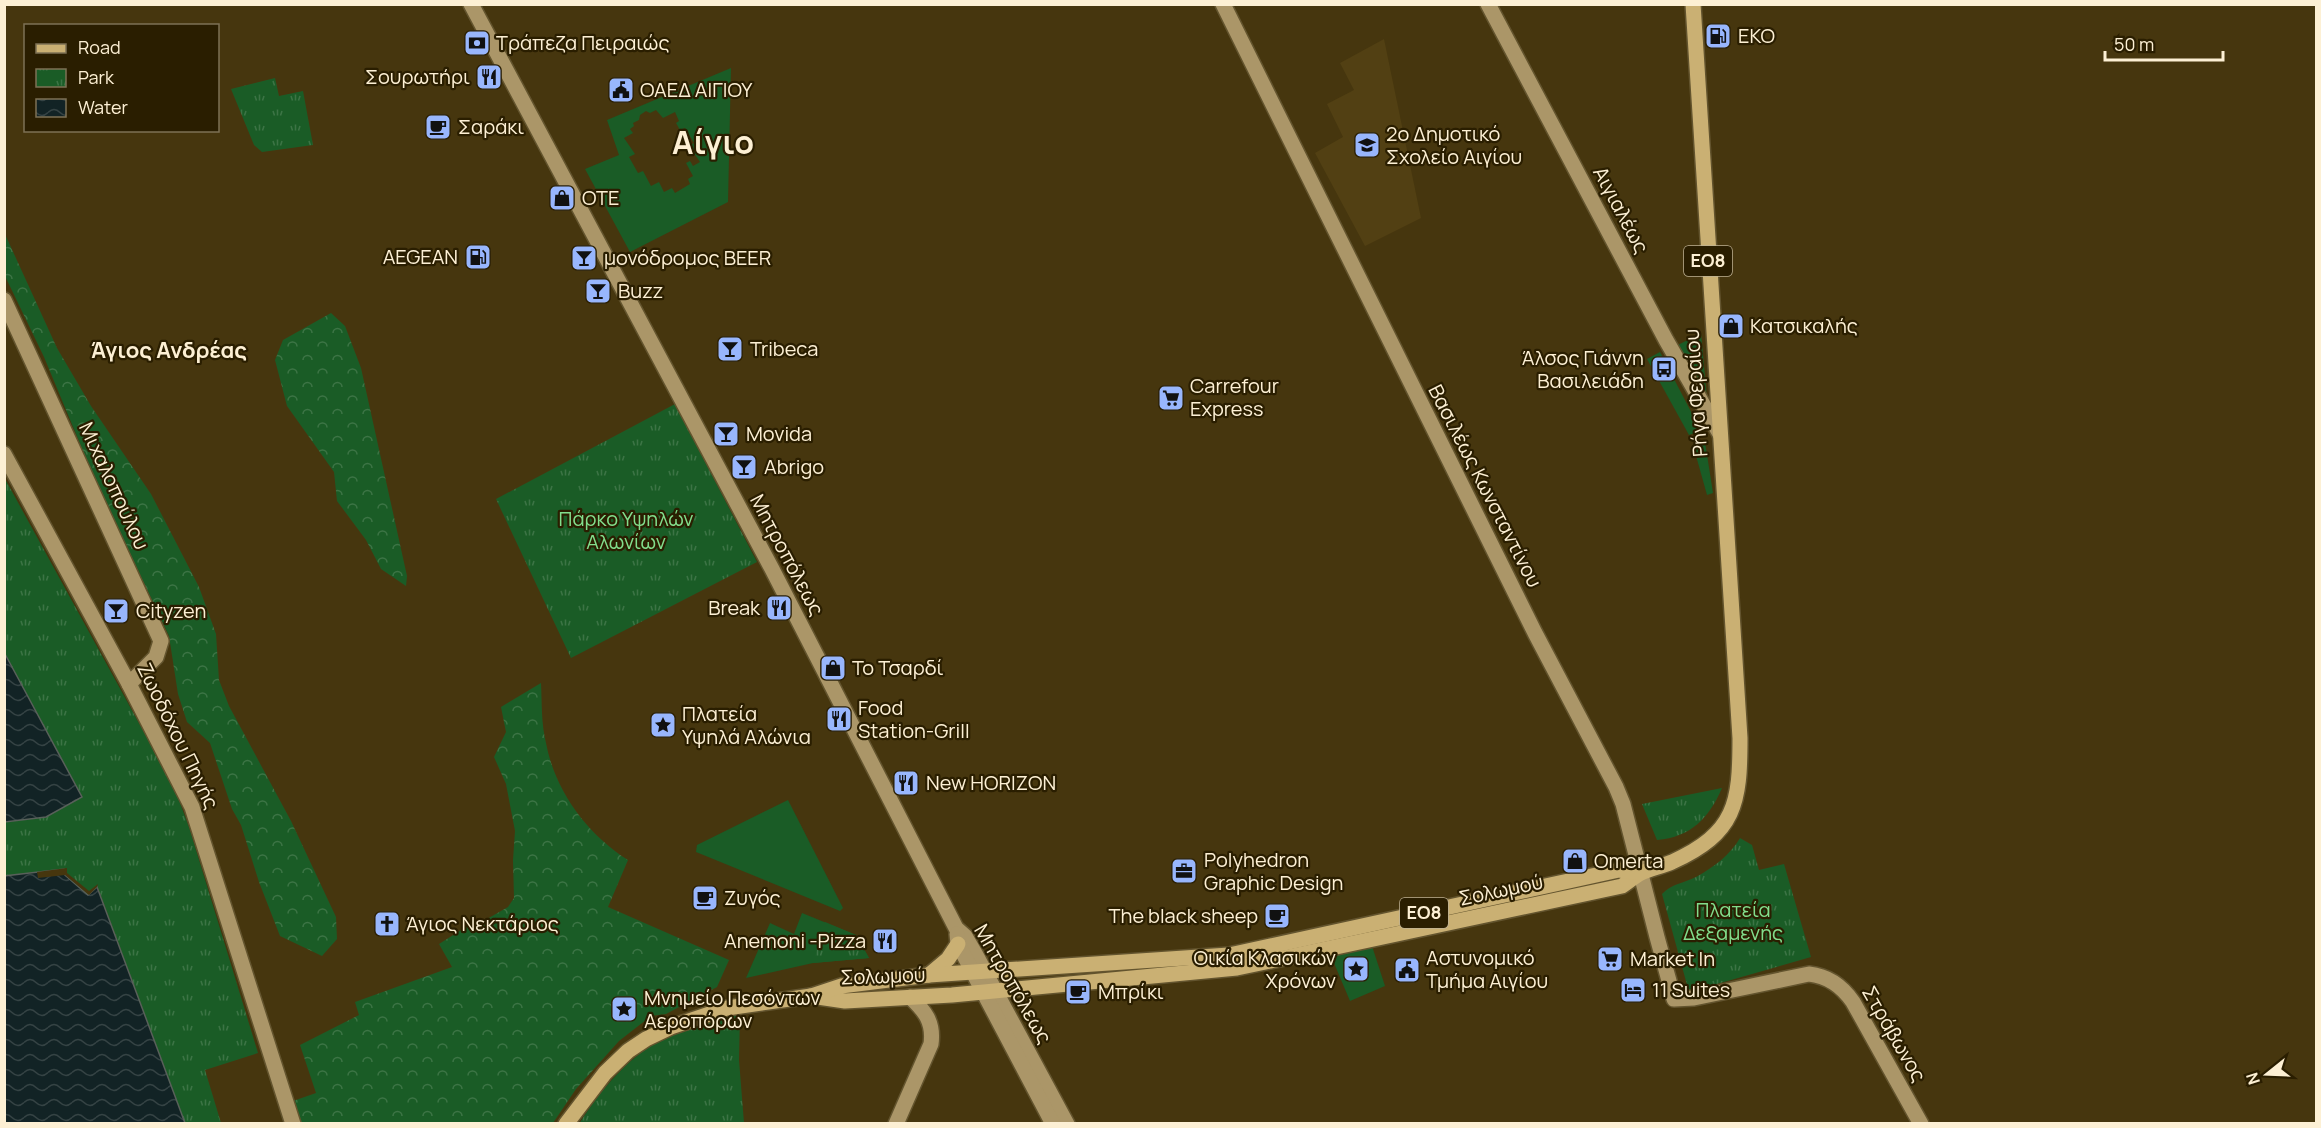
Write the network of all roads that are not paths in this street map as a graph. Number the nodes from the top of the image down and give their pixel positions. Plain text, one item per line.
1 (471, 4) edge
2 (1223, 4) edge
3 (1488, 4) edge
4 (1693, 4) edge
5 (4, 300) edge
6 (1720, 434) junction
7 (4, 454) edge
8 (129, 684) junction
9 (1740, 778) joint
10 (1640, 873) junction
11 (956, 928) junction
12 (958, 944) junction
13 (978, 971) junction
14 (929, 975) junction
15 (989, 991) junction
16 (811, 996) junction
17 (910, 997) junction
18 (1674, 999) joint
19 (293, 1124) edge
20 (566, 1124) edge
21 (896, 1124) edge
22 (1053, 1124) edge
23 (1066, 1124) edge
24 (1921, 1124) edge

1 - 11 street, Μητροπόλεως
2 - 10 street, Βασιλέως Κωνσταντίνου
3 - 6 street, Αιγιαλέως
4 - 6 main road, Ρήγα Φεραίου / ΕΟ8
5 - 8 street, Μιχαλοπούλου
6 - 9 main road, Ρήγα Φεραίου / ΕΟ8
7 - 8 street, Ζωοδόχου Πηγής
8 - 19 street, Ζωοδόχου Πηγής
9 - 10 main road, Σολωμού / ΕΟ8
10 - 13 main road, Σολωμού / ΕΟ8
10 - 15 main road, Σολωμού / ΕΟ8
10 - 18 street, Βασιλέως Κωνσταντίνου
11 - 12 street
11 - 13 street, Μητροπόλεως
12 - 13 street, Μητροπόλεως
12 - 14 main road
13 - 14 main road, Σολωμού / ΕΟ8
13 - 15 street, Μητροπόλεως
14 - 16 main road, Σολωμού / ΕΟ8
15 - 17 main road, Σολωμού / ΕΟ8
15 - 22 street, Μητροπόλεως
15 - 23 street, Μητροπόλεως
16 - 17 main road, Σολωμού / ΕΟ8
16 - 20 main road, ΕΟ8
17 - 21 street
18 - 24 street, Στράβωνος

